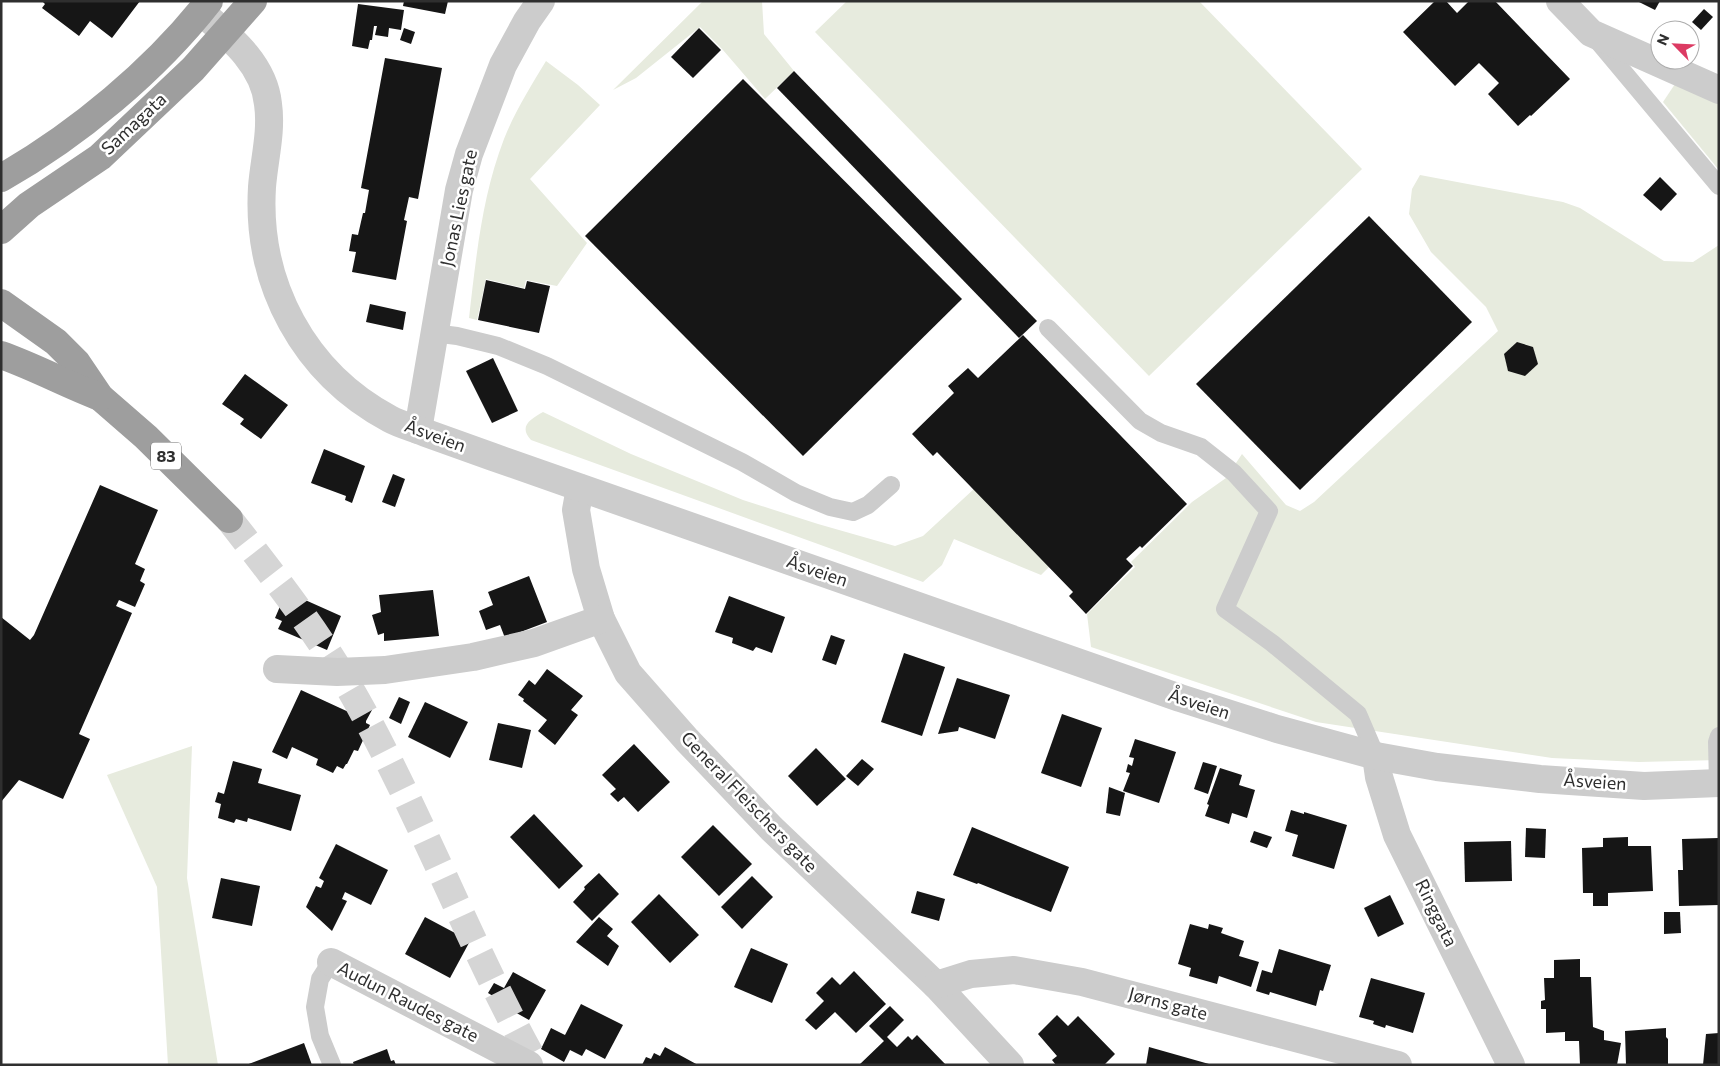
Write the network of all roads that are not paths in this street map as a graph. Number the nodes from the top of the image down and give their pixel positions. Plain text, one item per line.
1 (253, 1) edge
2 (541, 1) edge
3 (1560, 1) edge
4 (205, 6) edge
5 (226, 33) junction
6 (1591, 33) junction
7 (1719, 90) edge
8 (1, 178) edge
9 (1719, 186) edge
10 (1, 230) edge
11 (1, 302) edge
12 (1048, 328) dead end
13 (434, 333) junction
14 (1, 355) edge
15 (100, 397) junction
16 (418, 430) junction
17 (891, 485) dead end
18 (580, 488) junction
19 (229, 519) tunnel mouth
20 (601, 619) junction
21 (277, 669) dead end
22 (1719, 736) edge
23 (1376, 756) junction
24 (1718, 783) edge
25 (331, 962) joint
26 (936, 985) junction
27 (332, 1065) edge
28 (529, 1065) edge
29 (1010, 1065) edge
30 (1398, 1065) edge
31 (1511, 1065) edge

1 - 5 highway, Samagata
2 - 13 street, Jonas Lies gate
3 - 6 street
4 - 5 street, Åsveien
4 - 8 highway, Samagata
5 - 10 highway, Samagata
5 - 16 street, Åsveien
6 - 7 street
6 - 9 lane
11 - 15 highway, 83
12 - 23 lane
13 - 16 street, Jonas Lies gate
13 - 17 lane
14 - 15 highway, 83
15 - 19 highway, 83
16 - 18 street, Åsveien
18 - 20 street, General Fleischers gate
18 - 23 street, Åsveien
20 - 21 street
20 - 26 street, General Fleischers gate
22 - 24 lane
23 - 24 street, Åsveien
23 - 31 street, Ringgata
25 - 27 lane, Audun Raudes gate
25 - 28 street, Audun Raudes gate
26 - 29 street, General Fleischers gate
26 - 30 street, Jørns gate

